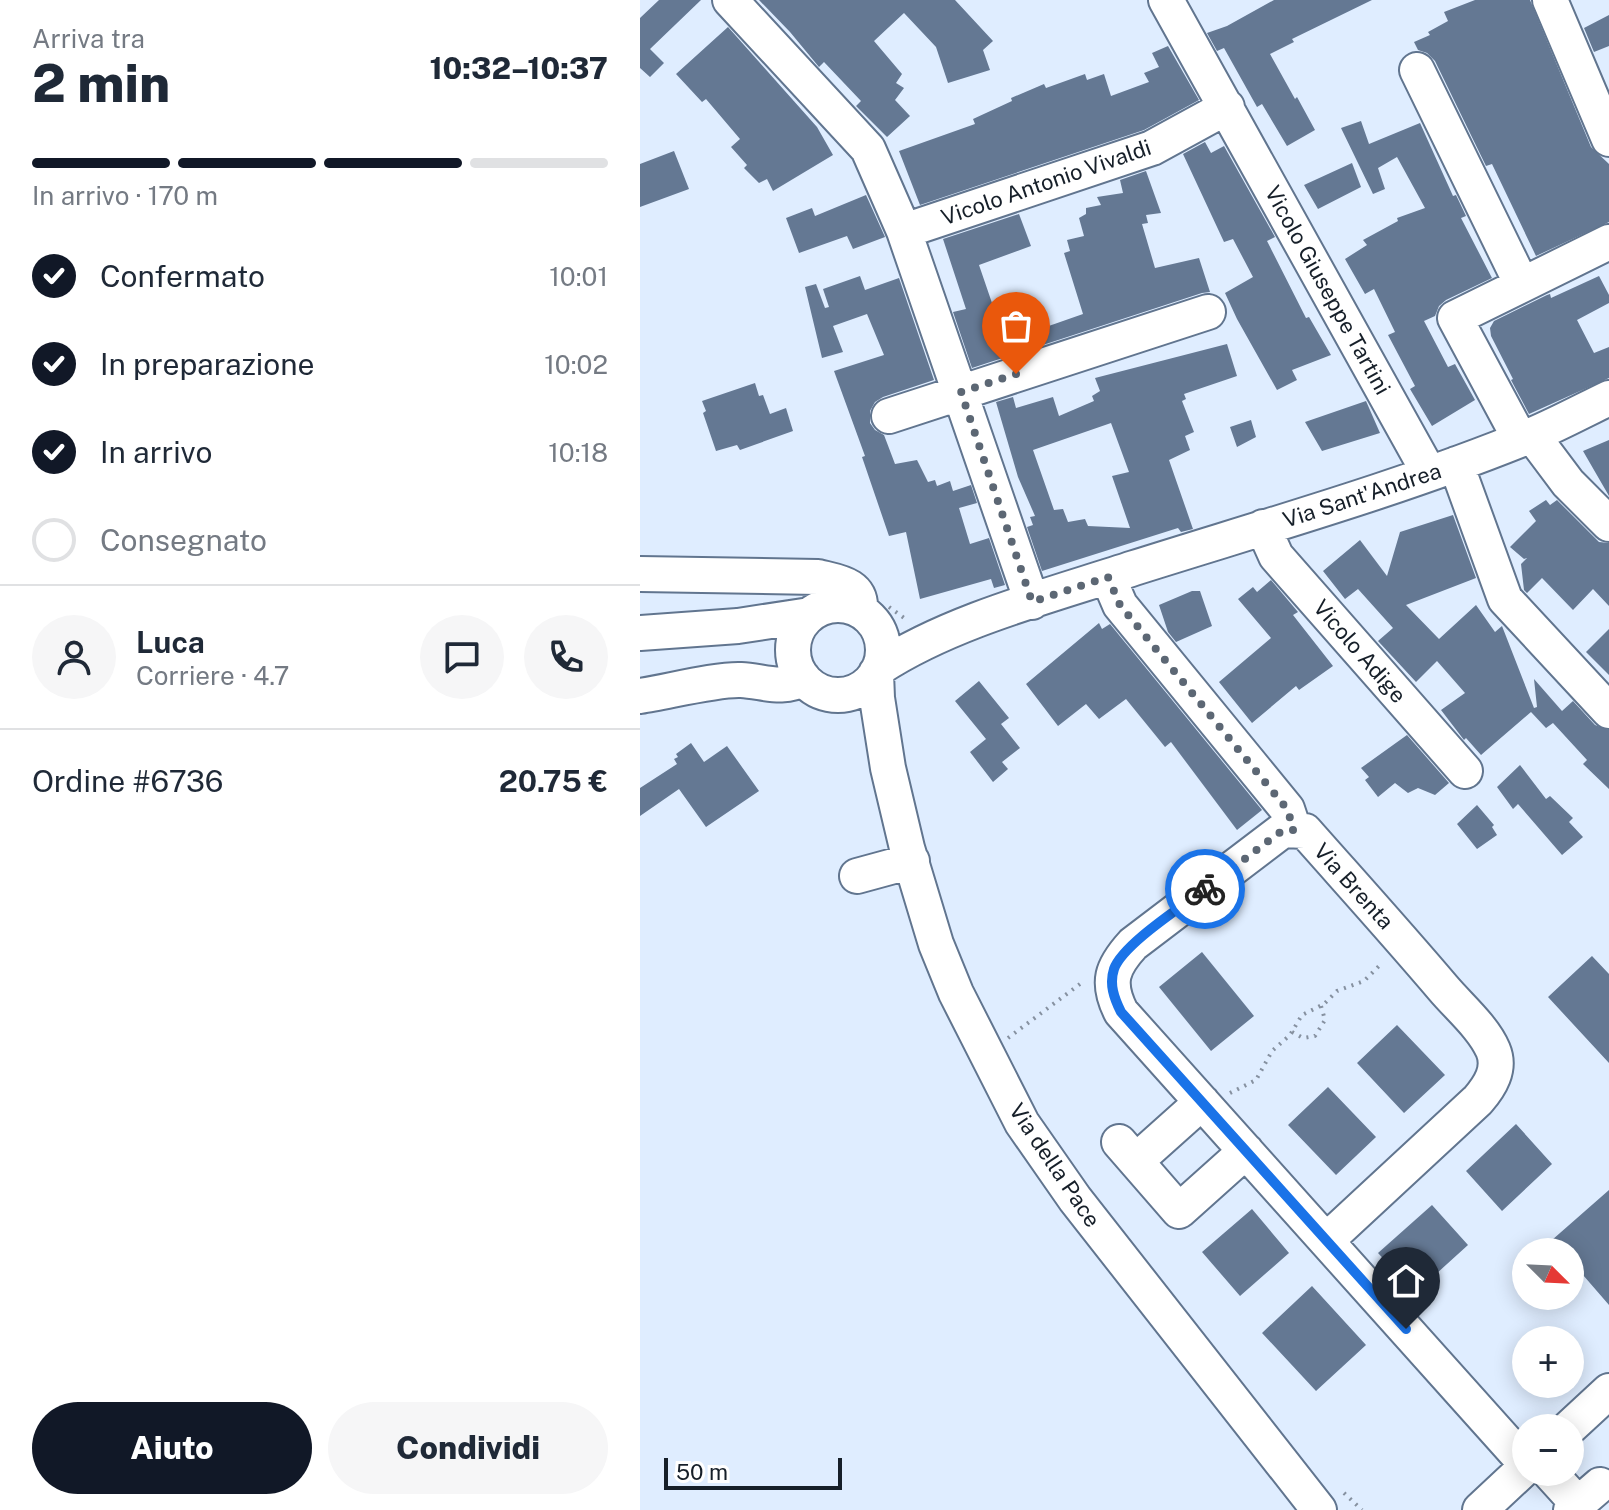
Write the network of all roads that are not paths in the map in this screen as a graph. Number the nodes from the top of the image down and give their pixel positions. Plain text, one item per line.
1 (730, 0) edge
2 (1166, 0) edge
3 (1550, 0) edge
4 (1417, 70) dead end
5 (1227, 107) junction
6 (1609, 139) edge
7 (904, 231) junction
8 (1609, 242) edge
9 (1522, 285) junction
10 (1208, 312) dead end
11 (961, 392) junction
12 (1609, 398) edge
13 (889, 416) dead end
14 (1526, 437) junction
15 (1442, 468) junction
16 (1609, 524) edge
17 (1263, 527) junction
18 (640, 574) edge
19 (1108, 577) junction
20 (1032, 602) junction
21 (810, 615) junction
22 (868, 618) junction
23 (738, 626) junction
24 (640, 633) edge
25 (926, 640) junction
26 (878, 670) junction
27 (809, 676) junction
28 (640, 696) edge
29 (1609, 711) edge
30 (888, 768) junction
31 (1465, 771) dead end
32 (1294, 830) junction
33 (912, 861) junction
34 (857, 876) dead end
35 (1206, 1105) junction
36 (1246, 1151) junction
37 (1327, 1240) junction
38 (1609, 1391) edge
39 (1584, 1414) edge
40 (1512, 1449) edge
41 (1512, 1479) edge
42 (1566, 1486) edge
43 (1327, 1496) edge
44 (1583, 1500) edge
45 (1482, 1509) edge

1 - 7 street
2 - 5 street, Vicolo Giuseppe Tartini
3 - 6 street
4 - 9 street
5 - 7 street, Vicolo Antonio Vivaldi
5 - 15 street, Vicolo Giuseppe Tartini
7 - 11 street
8 - 9 street
9 - 14 street
10 - 11 street
11 - 13 street
11 - 20 street
12 - 14 street, Via Sant'Andrea
14 - 15 street, Via Sant'Andrea
14 - 16 street
15 - 17 street, Via Sant'Andrea
15 - 29 street, Vicolo Giuseppe Tartini
17 - 19 street, Via Sant'Andrea
17 - 31 street, Vicolo Adige
18 - 22 street
19 - 20 street, Via Sant'Andrea
19 - 32 street
20 - 25 street, Via Sant'Andrea
21 - 22 street
21 - 23 street
21 - 27 street
22 - 25 street
22 - 26 street
23 - 24 street
23 - 27 street
25 - 26 street, Via Sant'Andrea
26 - 27 street
26 - 30 street, Via della Pace
27 - 28 street
27 - 30 street, Via della Pace
30 - 33 street, Via della Pace
32 - 35 street, Via Brenta
32 - 37 street, Via Brenta
33 - 34 street
33 - 43 street, Via della Pace
35 - 36 street
35 - 36 street
36 - 37 street
37 - 40 street
38 - 39 street
41 - 45 street
42 - 44 street

